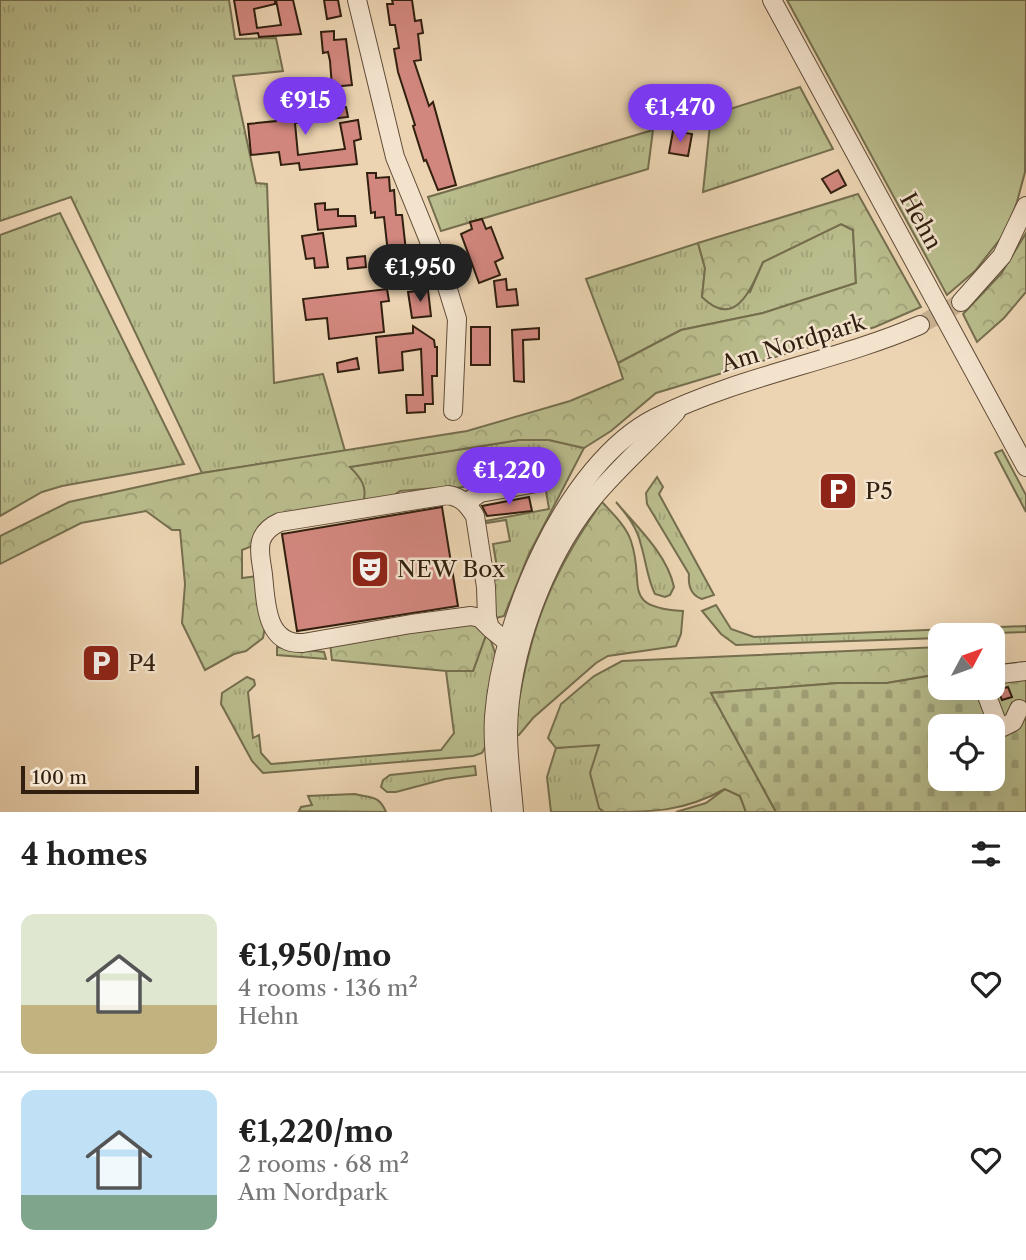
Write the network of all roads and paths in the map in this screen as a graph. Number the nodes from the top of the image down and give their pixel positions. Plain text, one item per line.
1 (357, 0) edge
2 (772, 0) edge
3 (1026, 206) edge
4 (961, 302) tunnel mouth
5 (920, 325) tunnel mouth
6 (680, 407) junction
7 (453, 411) dead end
8 (1026, 467) edge
9 (542, 482) dead end
10 (466, 503) junction
11 (486, 599) junction
12 (471, 616) junction
13 (490, 628) junction
14 (507, 642) junction
15 (1026, 671) edge
16 (1005, 673) edge
17 (989, 700) edge
18 (1019, 709) dead end
19 (501, 812) edge
20 (514, 812) edge

1 - 7 street
2 - 8 street, Hehn
3 - 4 street
5 - 6 street, Am Nordpark
6 - 14 street, Am Nordpark
6 - 20 street, Am Nordpark
9 - 10 street
10 - 11 street
10 - 12 street
11 - 12 street
11 - 13 street
12 - 13 street
13 - 14 street
14 - 19 street, Am Nordpark
15 - 16 street
17 - 18 street

